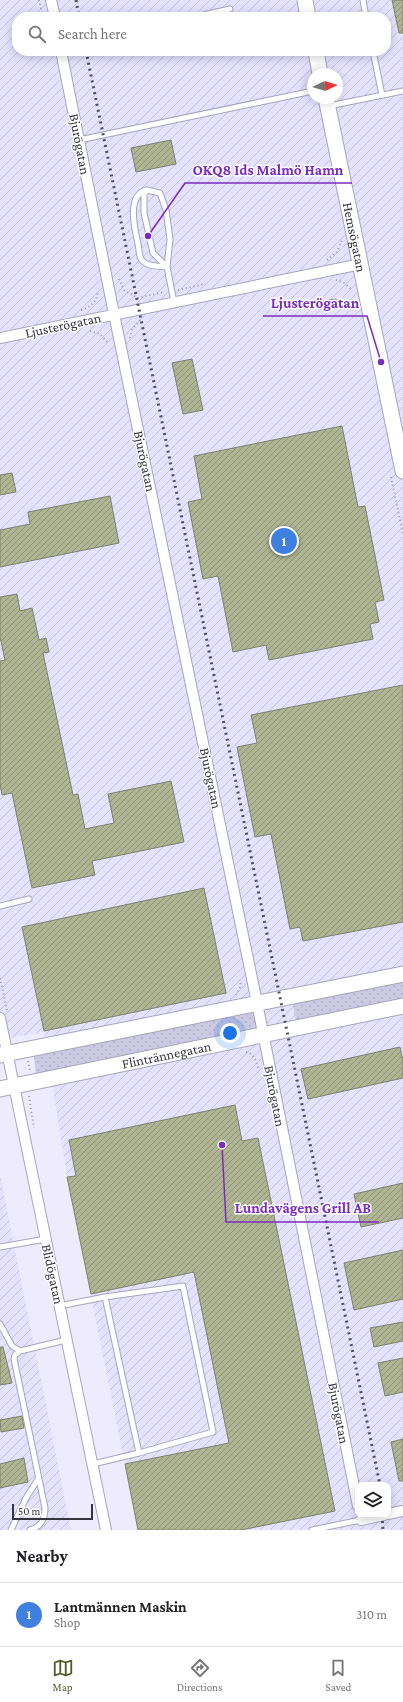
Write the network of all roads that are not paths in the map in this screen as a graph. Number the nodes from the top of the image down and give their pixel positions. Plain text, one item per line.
1 (51, 0) edge
2 (305, 0) edge
3 (363, 0) edge
4 (230, 9) dead end
5 (53, 12) edge
6 (216, 12) edge
7 (307, 12) edge
8 (365, 12) edge
9 (62, 56) edge
10 (317, 56) edge
11 (374, 56) edge
12 (319, 68) edge
13 (403, 91) edge
14 (307, 92) edge
15 (382, 95) junction
16 (343, 100) edge
17 (327, 104) edge
18 (79, 140) junction
19 (147, 190) junction
20 (361, 264) junction
21 (167, 267) junction
22 (174, 302) junction
23 (114, 314) junction
24 (0, 338) edge
25 (403, 471) edge
26 (29, 899) dead end
27 (0, 906) edge
28 (403, 974) edge
29 (258, 1004) junction
30 (403, 1006) edge
31 (4, 1017) edge
32 (264, 1036) junction
33 (3, 1055) edge
34 (6, 1087) edge
35 (46, 1239) junction
36 (0, 1247) edge
37 (105, 1297) junction
38 (59, 1306) junction
39 (0, 1324) edge
40 (66, 1340) junction
41 (20, 1351) junction
42 (139, 1453) junction
43 (93, 1464) junction
44 (39, 1478) junction
45 (355, 1491) edge
46 (403, 1511) edge
47 (391, 1513) edge
48 (374, 1518) edge
49 (361, 1522) edge
50 (11, 1530) edge
51 (30, 1530) edge
52 (106, 1530) edge
53 (312, 1530) edge

1 - 5 street
2 - 7 street
3 - 8 lane
4 - 6 lane
9 - 18 street, Bjurögatan
10 - 12 street
11 - 15 lane
13 - 15 lane
14 - 18 lane
15 - 16 lane
17 - 20 street, Hemsögatan
18 - 23 street, Bjurögatan
19 - 21 lane
19 - 21 lane
19 - 21 lane
20 - 22 street, Ljusterögatan
20 - 25 street, Hemsögatan
21 - 22 lane
22 - 23 street, Ljusterögatan
23 - 24 street, Ljusterögatan
23 - 29 street, Bjurögatan
26 - 27 lane
28 - 29 street
29 - 32 street, Bjurögatan
29 - 33 street
30 - 32 street, Flintrännegatan
31 - 33 street, Blidögatan
32 - 34 street, Flintrännegatan
32 - 45 street, Bjurögatan
33 - 34 street, Blidögatan
34 - 35 street, Blidögatan
35 - 36 lane
35 - 38 street, Blidögatan
37 - 38 lane
37 - 42 lane
37 - 42 lane
38 - 40 street, Blidögatan
39 - 41 lane
40 - 41 lane
40 - 43 street, Blidögatan
41 - 44 lane
42 - 43 lane
43 - 52 street, Blidögatan
44 - 50 lane
44 - 51 lane
46 - 47 street
48 - 49 street
49 - 53 lane

